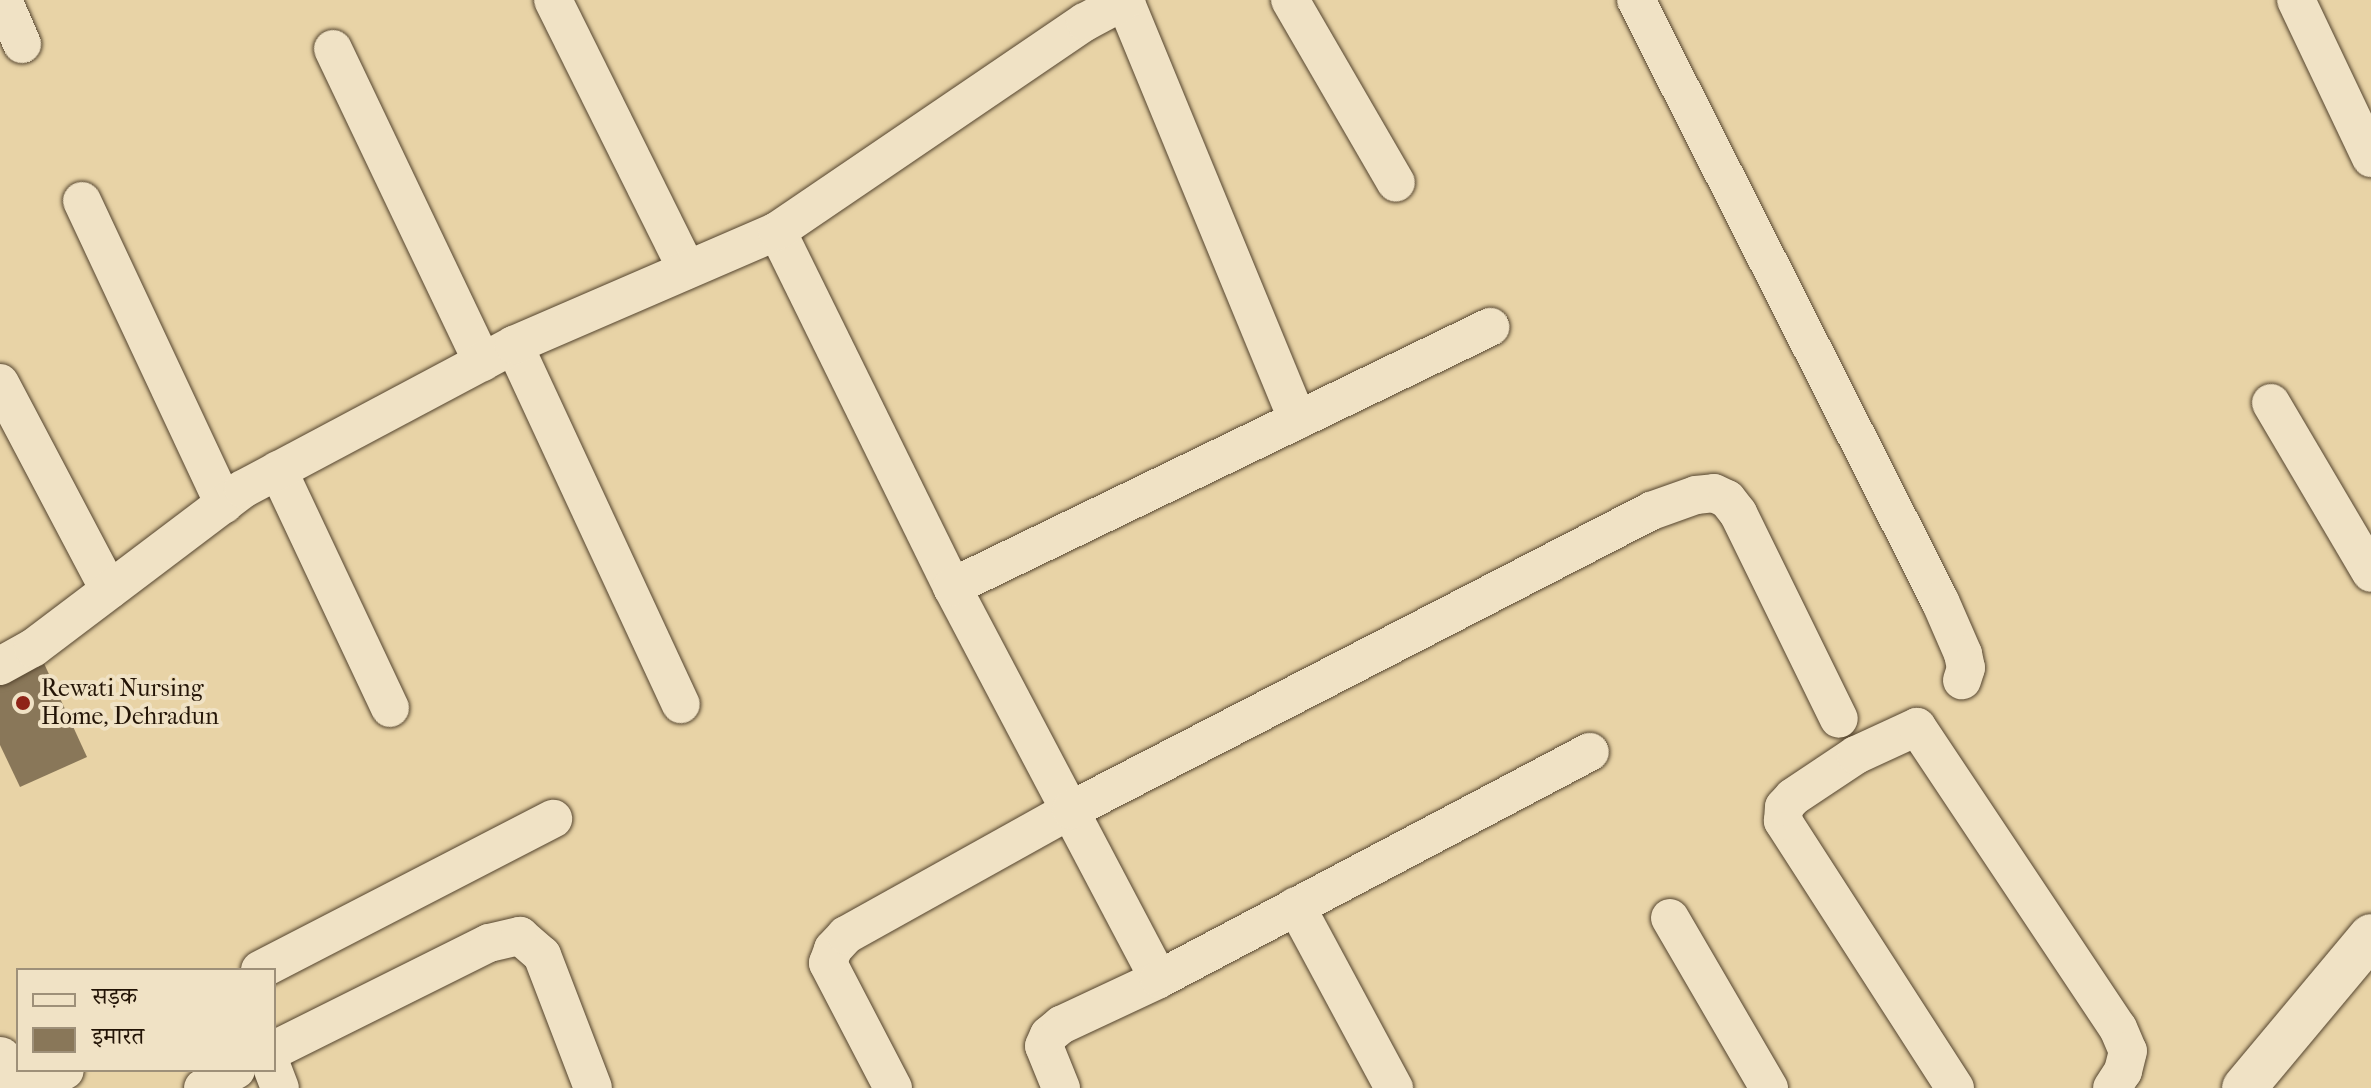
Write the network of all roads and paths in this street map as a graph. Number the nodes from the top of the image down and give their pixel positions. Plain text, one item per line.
1 (3, 0) edge
2 (553, 0) edge
3 (1125, 0) edge
4 (1290, 0) edge
5 (1636, 0) edge
6 (2296, 0) edge
7 (1078, 11) edge
8 (22, 44) dead end
9 (333, 49) dead end
10 (2371, 158) edge
11 (1396, 183) dead end
12 (82, 201) dead end
13 (777, 231) junction
14 (687, 270) junction
15 (1490, 327) dead end
16 (498, 354) junction
17 (0, 383) edge
18 (2271, 403) dead end
19 (1298, 420) junction
20 (278, 470) junction
21 (224, 504) junction
22 (2371, 573) edge
23 (952, 587) junction
24 (109, 590) junction
25 (0, 666) edge
26 (1962, 680) dead end
27 (681, 704) dead end
28 (390, 708) dead end
29 (1839, 719) dead end
30 (1590, 752) dead end
31 (1071, 810) junction
32 (553, 819) dead end
33 (1296, 906) junction
34 (1670, 918) dead end
35 (2371, 936) edge
36 (264, 968) edge
37 (1159, 979) junction
38 (276, 1049) edge
39 (0, 1059) edge
40 (61, 1072) edge
41 (232, 1072) edge
42 (17, 1088) edge
43 (30, 1088) edge
44 (203, 1088) edge
45 (593, 1088) edge
46 (893, 1088) edge
47 (1061, 1088) edge
48 (1394, 1088) edge
49 (1769, 1088) edge
50 (1955, 1088) edge
51 (2112, 1088) edge
52 (2244, 1088) edge

1 - 8 street
2 - 14 street
3 - 7 street
3 - 19 street
4 - 11 street
5 - 26 street
6 - 10 street
7 - 13 street
9 - 16 street
12 - 21 street
13 - 14 street
13 - 23 street
14 - 16 street
15 - 19 street
16 - 20 street
16 - 27 street
17 - 24 street
18 - 22 street
19 - 23 street
20 - 21 street
20 - 28 street
21 - 24 street
23 - 31 street
24 - 25 street
29 - 31 street
30 - 33 street
31 - 37 street
31 - 46 street
32 - 36 street
33 - 37 street
33 - 48 street
34 - 49 street
35 - 52 street
37 - 47 street
38 - 45 street
39 - 42 street
40 - 43 street
41 - 44 street
50 - 51 street

